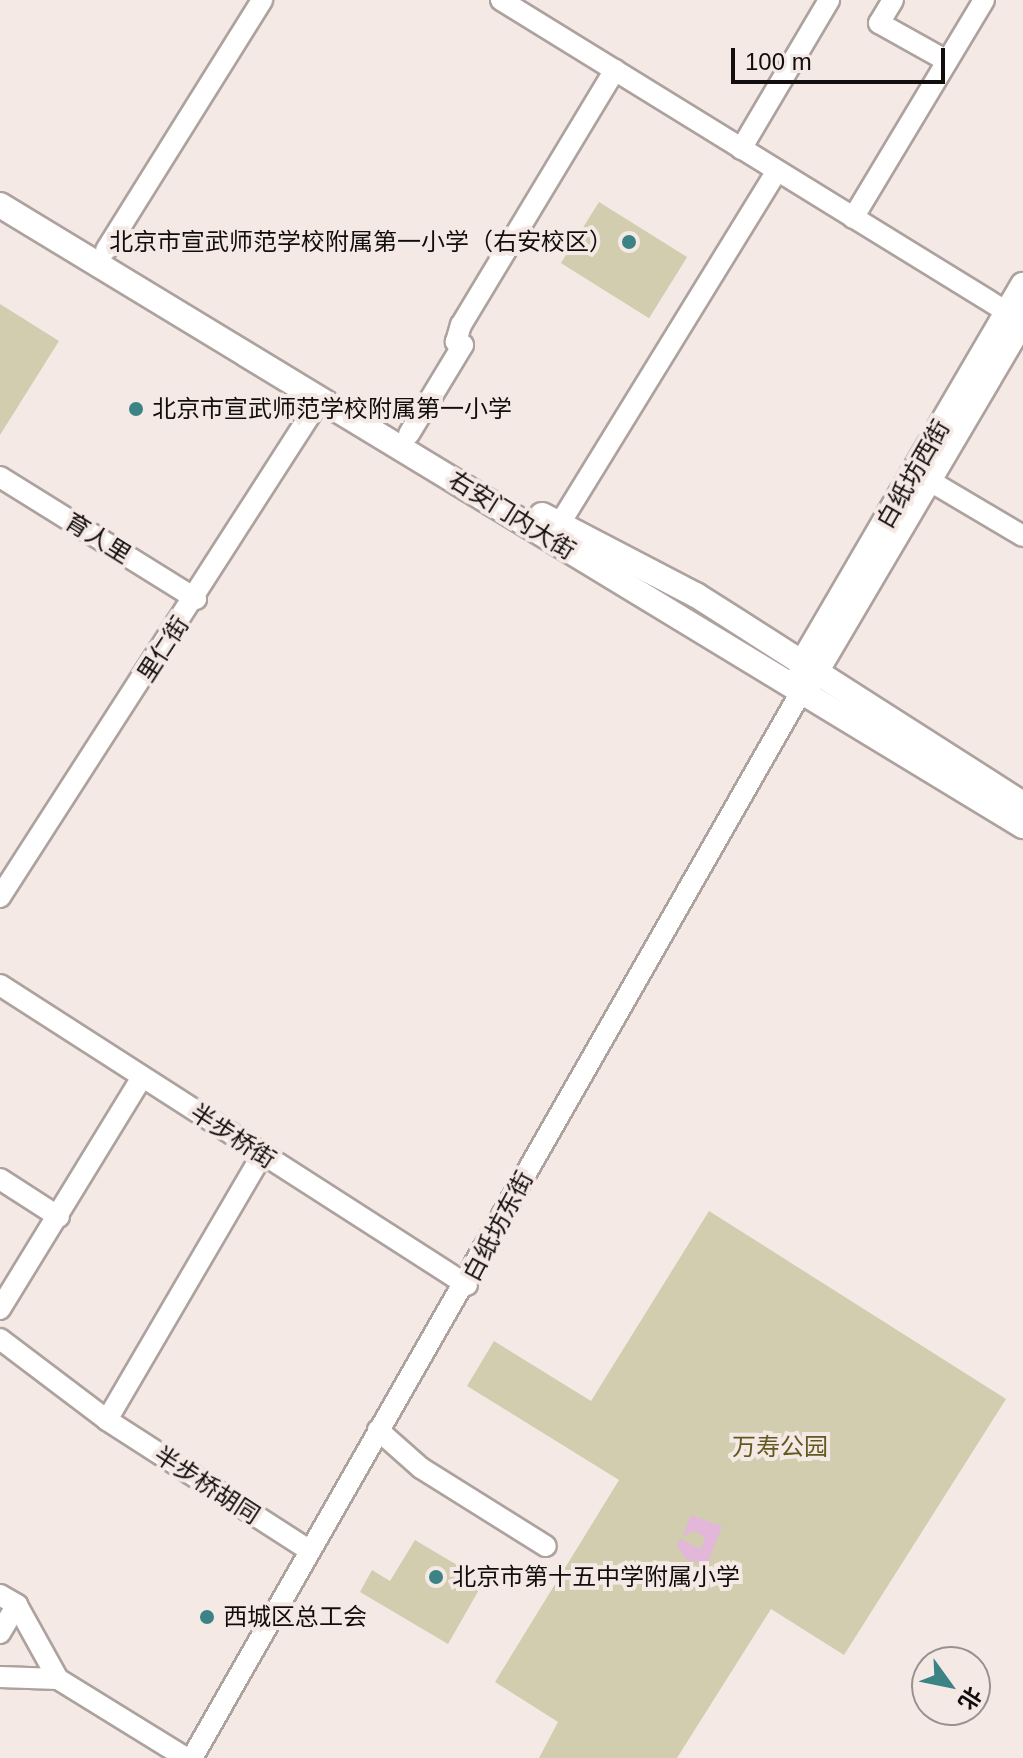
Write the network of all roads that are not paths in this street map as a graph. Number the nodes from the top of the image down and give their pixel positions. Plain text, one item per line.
1 (262, 0) edge
2 (501, 0) edge
3 (829, 0) edge
4 (893, 0) edge
5 (984, 0) edge
6 (947, 61) junction
7 (615, 70) junction
8 (741, 149) junction
9 (777, 171) junction
10 (0, 186) edge
11 (0, 205) edge
12 (853, 218) junction
13 (106, 250) junction
14 (1023, 285) edge
15 (1015, 317) edge
16 (321, 398) junction
17 (409, 434) junction
18 (0, 477) edge
19 (930, 481) junction
20 (559, 525) junction
21 (1023, 536) edge
22 (196, 599) junction
23 (810, 668) junction
24 (801, 692) junction
25 (1023, 804) edge
26 (1023, 826) edge
27 (0, 897) edge
28 (0, 985) edge
29 (142, 1077) junction
30 (262, 1155) junction
31 (0, 1179) edge
32 (59, 1217) junction
33 (467, 1285) junction
34 (0, 1309) edge
35 (0, 1339) edge
36 (107, 1420) junction
37 (378, 1430) junction
38 (546, 1546) dead end
39 (307, 1549) junction
40 (9, 1600) edge
41 (0, 1633) edge
42 (0, 1677) edge
43 (58, 1679) junction
44 (186, 1758) edge
45 (192, 1758) edge

1 - 13 street
2 - 7 street
3 - 8 street
4 - 6 street
5 - 6 street
6 - 12 street
7 - 8 street
7 - 17 street
8 - 9 street
9 - 12 street
9 - 20 street
10 - 13 main road, 右安门内大街
11 - 16 main road, 右安门内大街
12 - 15 street
13 - 17 main road, 右安门内大街
14 - 15 main road, 白纸坊西街
15 - 19 main road, 白纸坊西街
15 - 23 main road, 白纸坊西街
16 - 22 street, 里仁街
16 - 24 main road, 右安门内大街
17 - 20 main road, 右安门内大街
18 - 22 street, 育人里
19 - 21 street
19 - 23 main road, 白纸坊西街
20 - 23 main road, 右安门内大街
22 - 27 street, 里仁街
23 - 24 main road
23 - 25 main road, 右安门内大街
24 - 26 main road, 右安门内大街
24 - 33 street, 白纸坊东街
28 - 29 street, 半步桥街
29 - 30 street, 半步桥街
29 - 32 street
30 - 33 street, 半步桥街
30 - 36 street
31 - 32 street
32 - 34 street
33 - 37 street, 白纸坊东街
35 - 36 street, 半步桥胡同
36 - 39 street, 半步桥胡同
37 - 38 street
37 - 39 street, 白纸坊东街
39 - 45 street, 白纸坊东街
40 - 41 street
40 - 43 street
42 - 43 street
43 - 44 street

